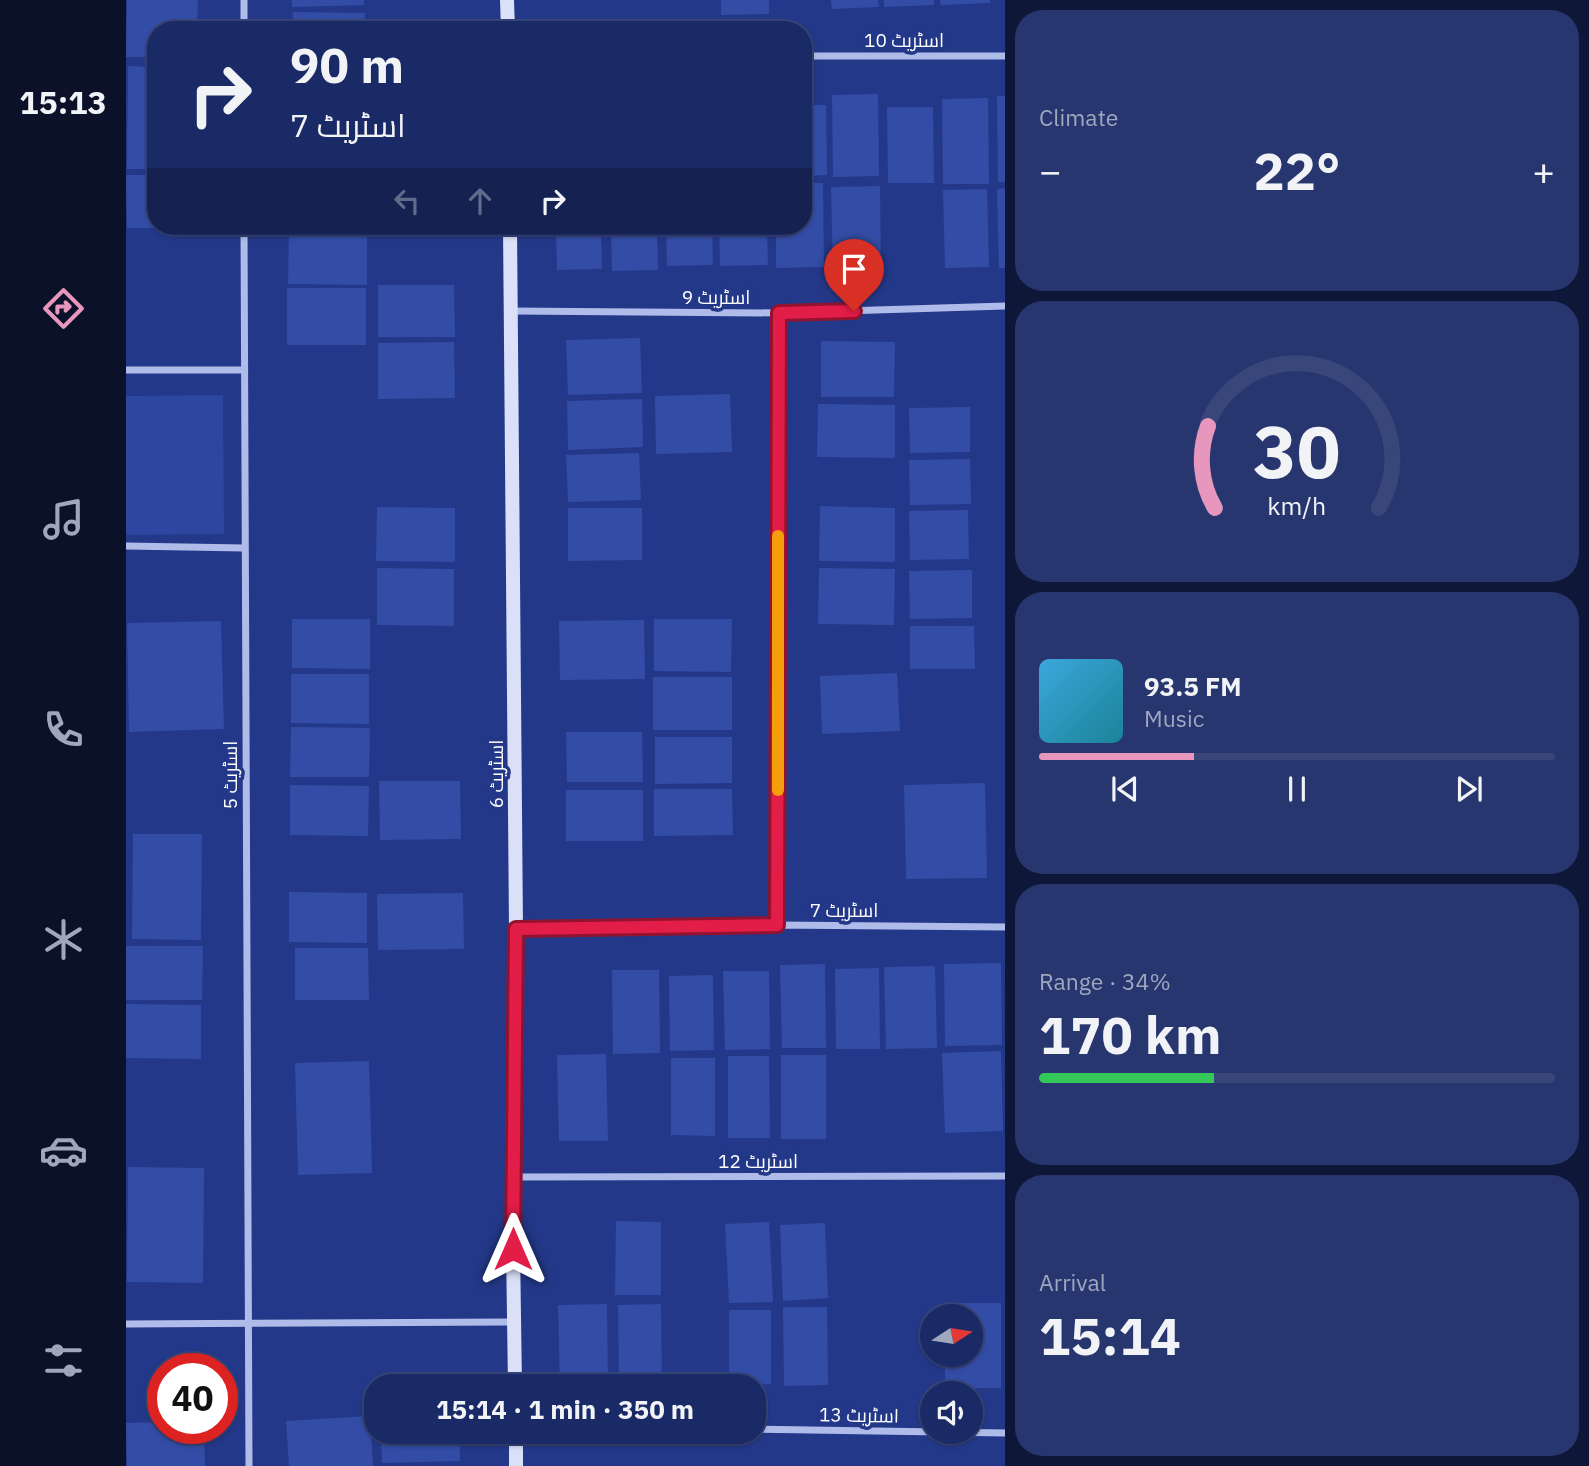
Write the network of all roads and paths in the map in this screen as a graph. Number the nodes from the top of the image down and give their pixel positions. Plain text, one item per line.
1 (244, 0) edge
2 (508, 0) edge
3 (244, 21) edge
4 (508, 21) edge
5 (812, 56) edge
6 (1004, 56) edge
7 (244, 235) edge
8 (510, 235) edge
9 (1004, 306) edge
10 (512, 311) junction
11 (779, 313) junction
12 (126, 370) edge
13 (244, 370) junction
14 (126, 546) edge
15 (244, 548) junction
16 (777, 925) junction
17 (1004, 927) edge
18 (516, 929) junction
19 (1004, 1176) edge
20 (512, 1177) junction
21 (513, 1322) junction
22 (126, 1324) edge
23 (248, 1325) junction
24 (515, 1374) edge
25 (766, 1429) edge
26 (1004, 1433) edge
27 (516, 1444) edge
28 (249, 1466) edge
29 (516, 1466) edge

1 - 3 street
2 - 4 street
5 - 6 street, اسٹریٹ 10
7 - 13 street, اسٹریٹ 5
8 - 10 street, اسٹریٹ 6
9 - 11 street, اسٹریٹ 9
10 - 11 street, اسٹریٹ 9
10 - 18 street, اسٹریٹ 6
11 - 16 street
12 - 13 street
13 - 15 street, اسٹریٹ 5
14 - 15 street
15 - 23 street, اسٹریٹ 5
16 - 17 street, اسٹریٹ 7
16 - 18 street, اسٹریٹ 7
18 - 20 street, اسٹریٹ 6
19 - 20 street, اسٹریٹ 12
20 - 21 street, اسٹریٹ 6
21 - 23 street
21 - 24 street, اسٹریٹ 6
22 - 23 street
23 - 28 street
25 - 26 street, اسٹریٹ 13
27 - 29 street

